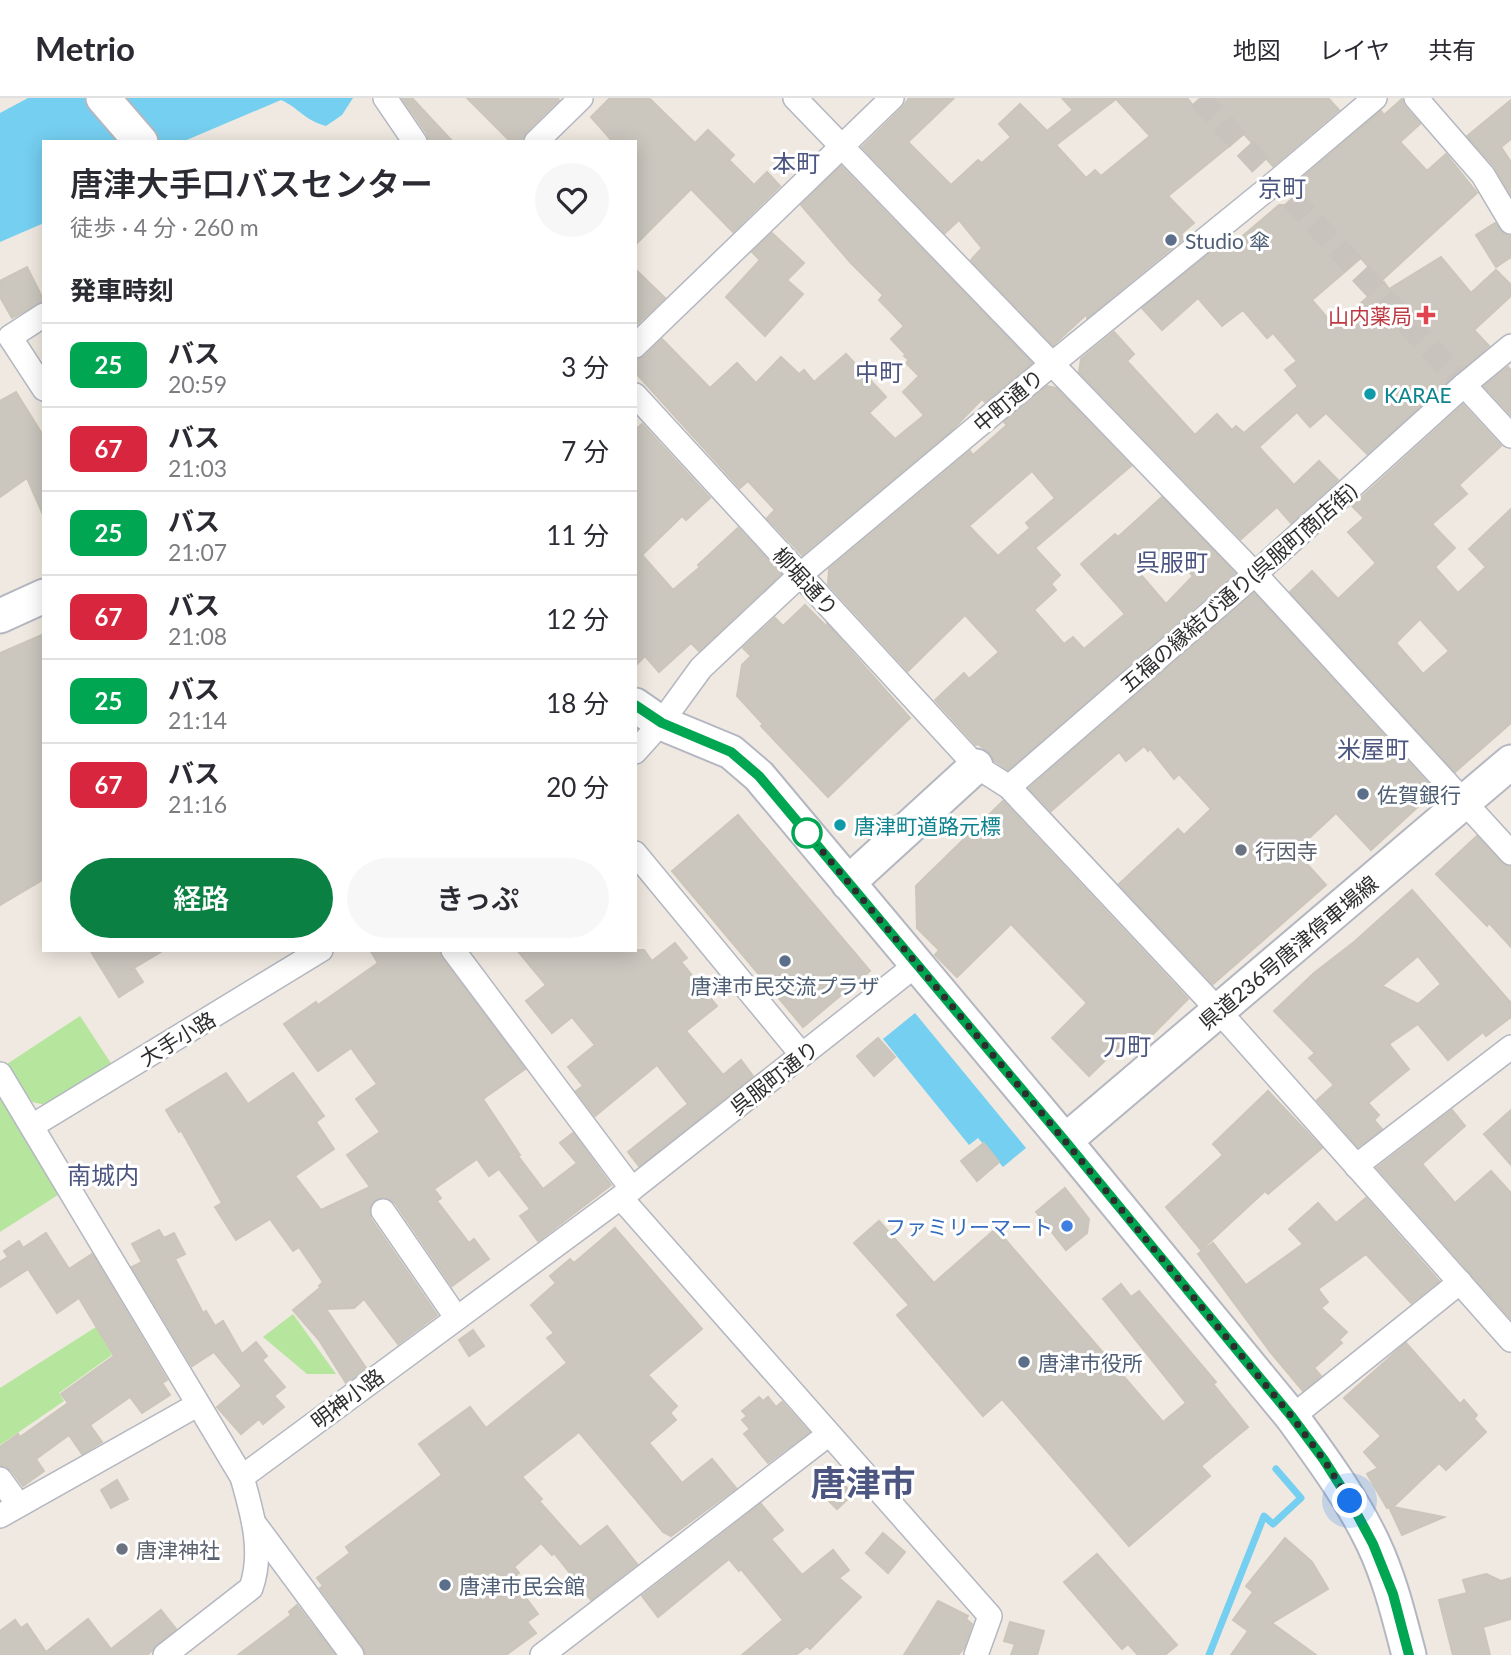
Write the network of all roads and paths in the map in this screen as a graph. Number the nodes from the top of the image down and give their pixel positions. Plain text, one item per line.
1 (103, 98) edge
2 (581, 98) edge
3 (795, 98) edge
4 (892, 98) edge
5 (1375, 98) edge
6 (1416, 98) edge
7 (388, 104) edge
8 (139, 140) edge
9 (414, 140) edge
10 (538, 140) edge
11 (843, 145) junction
12 (1511, 222) edge
13 (42, 315) edge
14 (637, 344) edge
15 (1511, 346) edge
16 (1052, 364) junction
17 (1464, 385) junction
18 (42, 386) edge
19 (637, 397) edge
20 (1511, 436) edge
21 (1255, 574) junction
22 (800, 575) junction
23 (42, 597) edge
24 (0, 616) edge
25 (648, 714) edge
26 (637, 746) edge
27 (1511, 762) edge
28 (976, 766) junction
29 (1009, 787) junction
30 (1464, 803) junction
31 (1511, 853) edge
32 (637, 855) edge
33 (848, 883) junction
34 (318, 952) edge
35 (454, 952) edge
36 (916, 965) junction
37 (1219, 1010) junction
38 (1511, 1047) edge
39 (802, 1055) junction
40 (0, 1074) edge
41 (33, 1126) junction
42 (1065, 1141) junction
43 (1356, 1166) junction
44 (626, 1194) junction
45 (383, 1211) dead end
46 (1460, 1282) junction
47 (456, 1317) junction
48 (1508, 1332) edge
49 (197, 1405) junction
50 (1292, 1417) junction
51 (829, 1433) junction
52 (242, 1476) junction
53 (0, 1479) edge
54 (9, 1510) edge
55 (254, 1523) junction
56 (164, 1655) edge
57 (352, 1655) edge
58 (542, 1655) edge
59 (975, 1655) edge
60 (1409, 1655) edge

1 - 8 main road
2 - 10 street
3 - 11 street
4 - 11 street
5 - 16 street, 中町通り
6 - 12 street
7 - 9 street
11 - 14 street
11 - 16 street
13 - 18 street
15 - 17 street
16 - 21 street
16 - 22 street, 中町通り
17 - 20 street
17 - 21 street, 五福の縁結び通り(呉服町商店街)
19 - 22 street, 柳堀通り
21 - 29 street, 五福の縁結び通り(呉服町商店街)
21 - 30 street
22 - 25 street, 中町通り
22 - 28 street, 柳堀通り
23 - 24 main road
25 - 26 street
25 - 33 main road
27 - 30 main road, 県道236号唐津停車場線
28 - 29 street, 柳堀通り
28 - 33 main road
29 - 37 street, 柳堀通り
30 - 31 street
30 - 37 main road, 県道236号唐津停車場線
32 - 39 street
33 - 36 main road
34 - 41 street, 大手小路
35 - 44 street
36 - 39 street, 呉服町通り
36 - 42 main road
37 - 42 main road, 県道236号唐津停車場線
37 - 43 street, 柳堀通り
38 - 43 street
39 - 44 street, 呉服町通り
40 - 41 street
41 - 49 street
42 - 50 main road
43 - 46 street, 柳堀通り
44 - 47 street, 明神小路
44 - 51 street
45 - 47 street
46 - 48 street, 柳堀通り
46 - 50 street
47 - 52 street, 明神小路
49 - 52 street
49 - 54 street
50 - 60 main road
51 - 58 street
51 - 59 street
52 - 55 street
53 - 54 street
55 - 56 street
55 - 57 street

